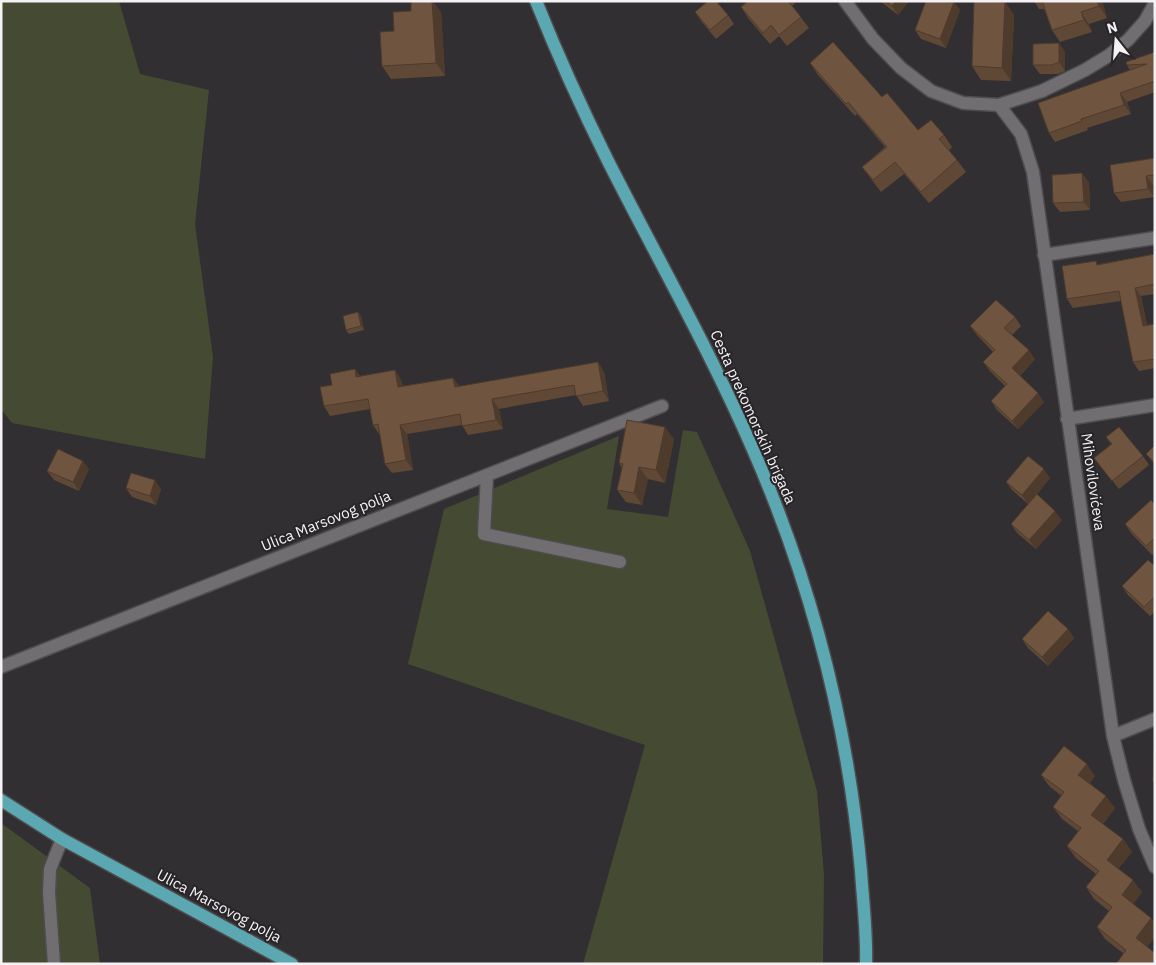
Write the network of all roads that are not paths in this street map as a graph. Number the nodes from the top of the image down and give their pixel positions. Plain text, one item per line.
1 (536, 1) edge
2 (845, 1) edge
3 (1155, 3) edge
4 (999, 105) junction
5 (1155, 238) edge
6 (1044, 255) junction
7 (1155, 405) edge
8 (662, 406) dead end
9 (1067, 419) junction
10 (487, 475) junction
11 (620, 562) dead end
12 (1, 667) edge
13 (1155, 719) edge
14 (1113, 736) junction
15 (1, 800) edge
16 (62, 840) junction
17 (1155, 867) edge
18 (54, 964) edge
19 (292, 964) edge
20 (866, 964) edge

1 - 20 main road, Cesta prekomorskih brigada
2 - 4 street
3 - 4 street
4 - 6 street, Mihovilovićeva
5 - 6 street
6 - 9 street, Mihovilovićeva
7 - 9 street
8 - 10 street, Ulica Marsovog polja
9 - 14 street, Mihovilovićeva
10 - 11 street
10 - 12 street, Ulica Marsovog polja
13 - 14 street
14 - 17 street, Mihovilovićeva
15 - 16 main road, Ulica Marsovog polja
16 - 18 street
16 - 19 main road, Ulica Marsovog polja

